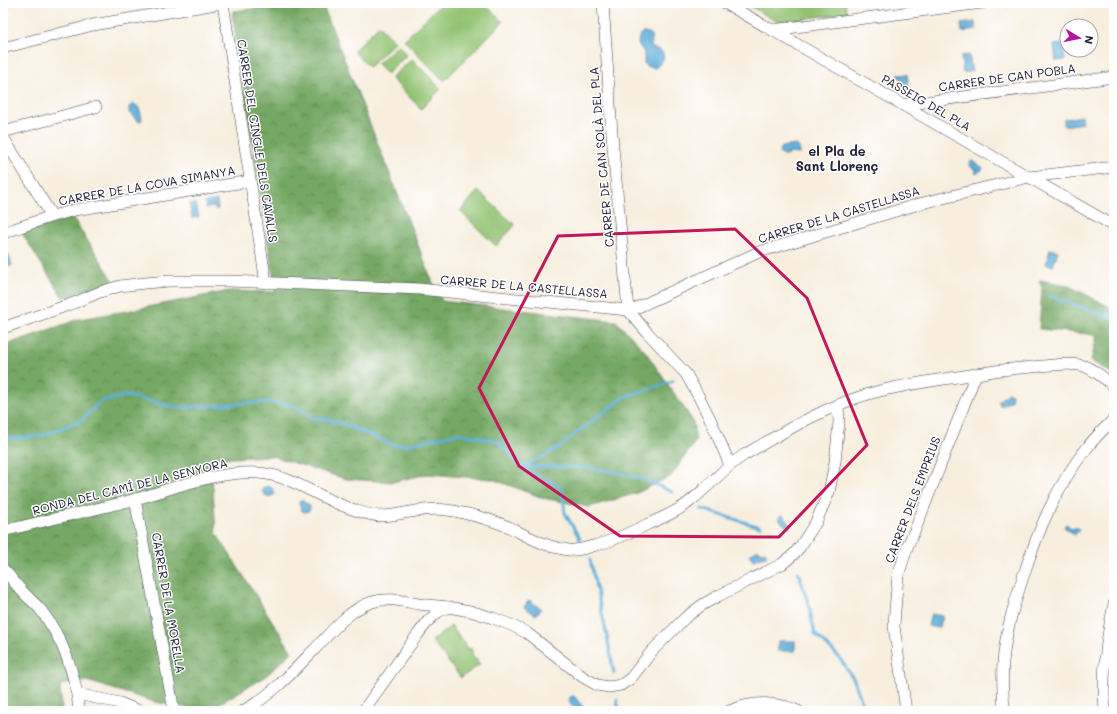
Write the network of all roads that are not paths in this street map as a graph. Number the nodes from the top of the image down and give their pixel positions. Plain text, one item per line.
1 (222, 3) edge
2 (603, 3) edge
3 (725, 3) edge
4 (982, 3) edge
5 (772, 30) junction
6 (3, 48) edge
7 (1114, 76) edge
8 (904, 105) junction
9 (96, 107) dead end
10 (3, 132) edge
11 (3, 137) edge
12 (1114, 167) edge
13 (1029, 177) junction
14 (250, 181) junction
15 (52, 216) junction
16 (1114, 226) edge
17 (3, 233) edge
18 (266, 283) junction
19 (628, 310) junction
20 (3, 328) edge
21 (976, 374) junction
22 (1114, 386) edge
23 (838, 405) junction
24 (1114, 419) edge
25 (730, 465) junction
26 (135, 499) junction
27 (3, 531) edge
28 (3, 569) edge
29 (1114, 604) edge
30 (448, 607) junction
31 (77, 694) junction
32 (79, 711) edge
33 (140, 711) edge
34 (174, 711) edge
35 (243, 711) edge
36 (362, 711) edge
37 (730, 711) edge
38 (798, 711) edge
39 (906, 711) edge
40 (1004, 711) edge
41 (1105, 711) edge

1 - 6 street
1 - 14 street, CARRER DEL CINGLE DELS CAVALLS
2 - 19 street, CARRER DE CAN SOLÀ DEL PLA
3 - 5 street, PASSEIG DEL PLA
4 - 5 street
5 - 8 street, PASSEIG DEL PLA
7 - 8 street, CARRER DE CAN POBLA
8 - 13 street, PASSEIG DEL PLA
9 - 10 street
11 - 15 street
12 - 13 street, CARRER DE LA CASTELLASSA
13 - 16 street, PASSEIG DEL PLA
13 - 19 street, CARRER DE LA CASTELLASSA
14 - 15 street, CARRER DE LA COVA SIMANYA
14 - 18 street, CARRER DEL CINGLE DELS CAVALLS
15 - 17 street, CARRER DE LA COVA SIMANYA
18 - 19 street, CARRER DE LA CASTELLASSA
18 - 20 street, CARRER DE LA CASTELLASSA
19 - 25 street
21 - 22 street, RONDA DEL CAMÍ DE LA SENYORA
21 - 23 street, RONDA DEL CAMÍ DE LA SENYORA
21 - 39 street, CARRER DELS EMPRIUS
23 - 25 street, RONDA DEL CAMÍ DE LA SENYORA
23 - 30 street
24 - 40 street
25 - 26 street, RONDA DEL CAMÍ DE LA SENYORA
26 - 27 street, RONDA DEL CAMÍ DE LA SENYORA
26 - 34 street, CARRER DE LA MORELLA
28 - 31 street
29 - 41 street
30 - 35 street
30 - 36 street
31 - 32 street
31 - 33 street
37 - 38 street

